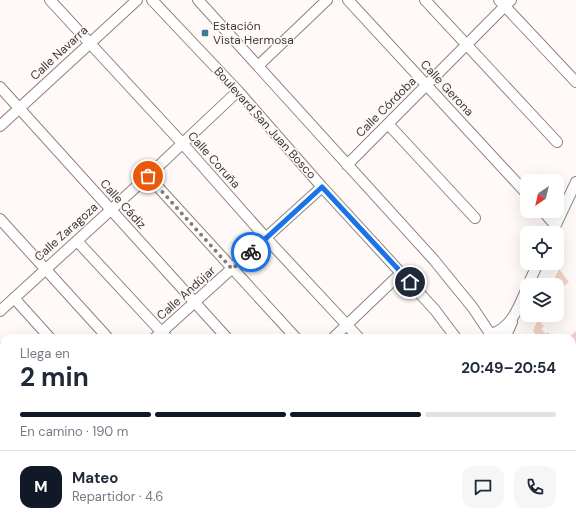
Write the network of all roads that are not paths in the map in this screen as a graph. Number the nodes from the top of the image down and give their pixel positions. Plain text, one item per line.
1 (50, 0) edge
2 (137, 0) edge
3 (152, 0) edge
4 (198, 0) edge
5 (327, 0) edge
6 (348, 0) edge
7 (425, 0) edge
8 (505, 2) edge
9 (90, 42) junction
10 (466, 44) junction
11 (258, 66) junction
12 (576, 82) edge
13 (427, 85) junction
14 (0, 87) edge
15 (238, 91) junction
16 (20, 108) junction
17 (388, 124) junction
18 (0, 126) edge
19 (557, 142) dead end
20 (182, 143) junction
21 (348, 165) junction
22 (148, 176) junction
23 (576, 182) edge
24 (520, 186) edge
25 (322, 187) junction
26 (110, 210) junction
27 (475, 218) dead end
28 (0, 219) edge
29 (554, 226) edge
30 (266, 238) junction
31 (77, 241) junction
32 (45, 269) junction
33 (232, 269) junction
34 (401, 273) junction
35 (14, 298) junction
36 (195, 302) junction
37 (520, 304) edge
38 (0, 311) edge
39 (514, 317) junction
40 (347, 325) junction
41 (46, 334) edge
42 (104, 334) edge
43 (159, 334) edge
44 (163, 334) edge
45 (223, 334) edge
46 (292, 334) edge
47 (338, 334) edge
48 (355, 334) edge
49 (453, 334) edge
50 (491, 334) edge
51 (495, 334) edge
52 (507, 334) edge

1 - 9 street, Calle Coruña
2 - 9 street, Calle Navarra
3 - 15 street, Boulevard San Juan Bosco
4 - 11 street
5 - 11 street
6 - 13 street, Calle Gerona
7 - 10 street
8 - 10 street, Calle Córdoba
8 - 12 street
9 - 16 street, Calle Navarra
9 - 20 street, Calle Coruña
10 - 13 street, Calle Córdoba
10 - 19 street
11 - 21 street
13 - 17 street, Calle Córdoba
13 - 24 street, Calle Gerona
14 - 16 street, Calle Cádiz
15 - 20 street, Calle Zaragoza
15 - 25 street, Boulevard San Juan Bosco
16 - 18 street, Calle Navarra
16 - 26 street, Calle Cádiz
17 - 21 street, Calle Córdoba
17 - 27 street
20 - 22 street, Calle Zaragoza
20 - 30 street, Calle Coruña
21 - 50 street
22 - 26 street, Calle Zaragoza
22 - 33 street
23 - 29 street
25 - 30 street, Calle Andújar
25 - 34 street, Boulevard San Juan Bosco
26 - 31 street, Calle Zaragoza
26 - 36 street, Calle Cádiz
28 - 32 street
30 - 33 street, Calle Andújar
30 - 40 street, Calle Coruña
31 - 32 street, Calle Zaragoza
31 - 43 street
32 - 35 street, Calle Zaragoza
32 - 42 street
33 - 36 street, Calle Andújar
33 - 46 street
34 - 40 street
34 - 49 street, Boulevard San Juan Bosco
35 - 38 street, Calle Zaragoza
35 - 41 street
36 - 44 street, Calle Andújar
36 - 45 street, Calle Cádiz
37 - 39 street
39 - 51 street
39 - 52 street
40 - 47 street
40 - 48 street, Calle Coruña

